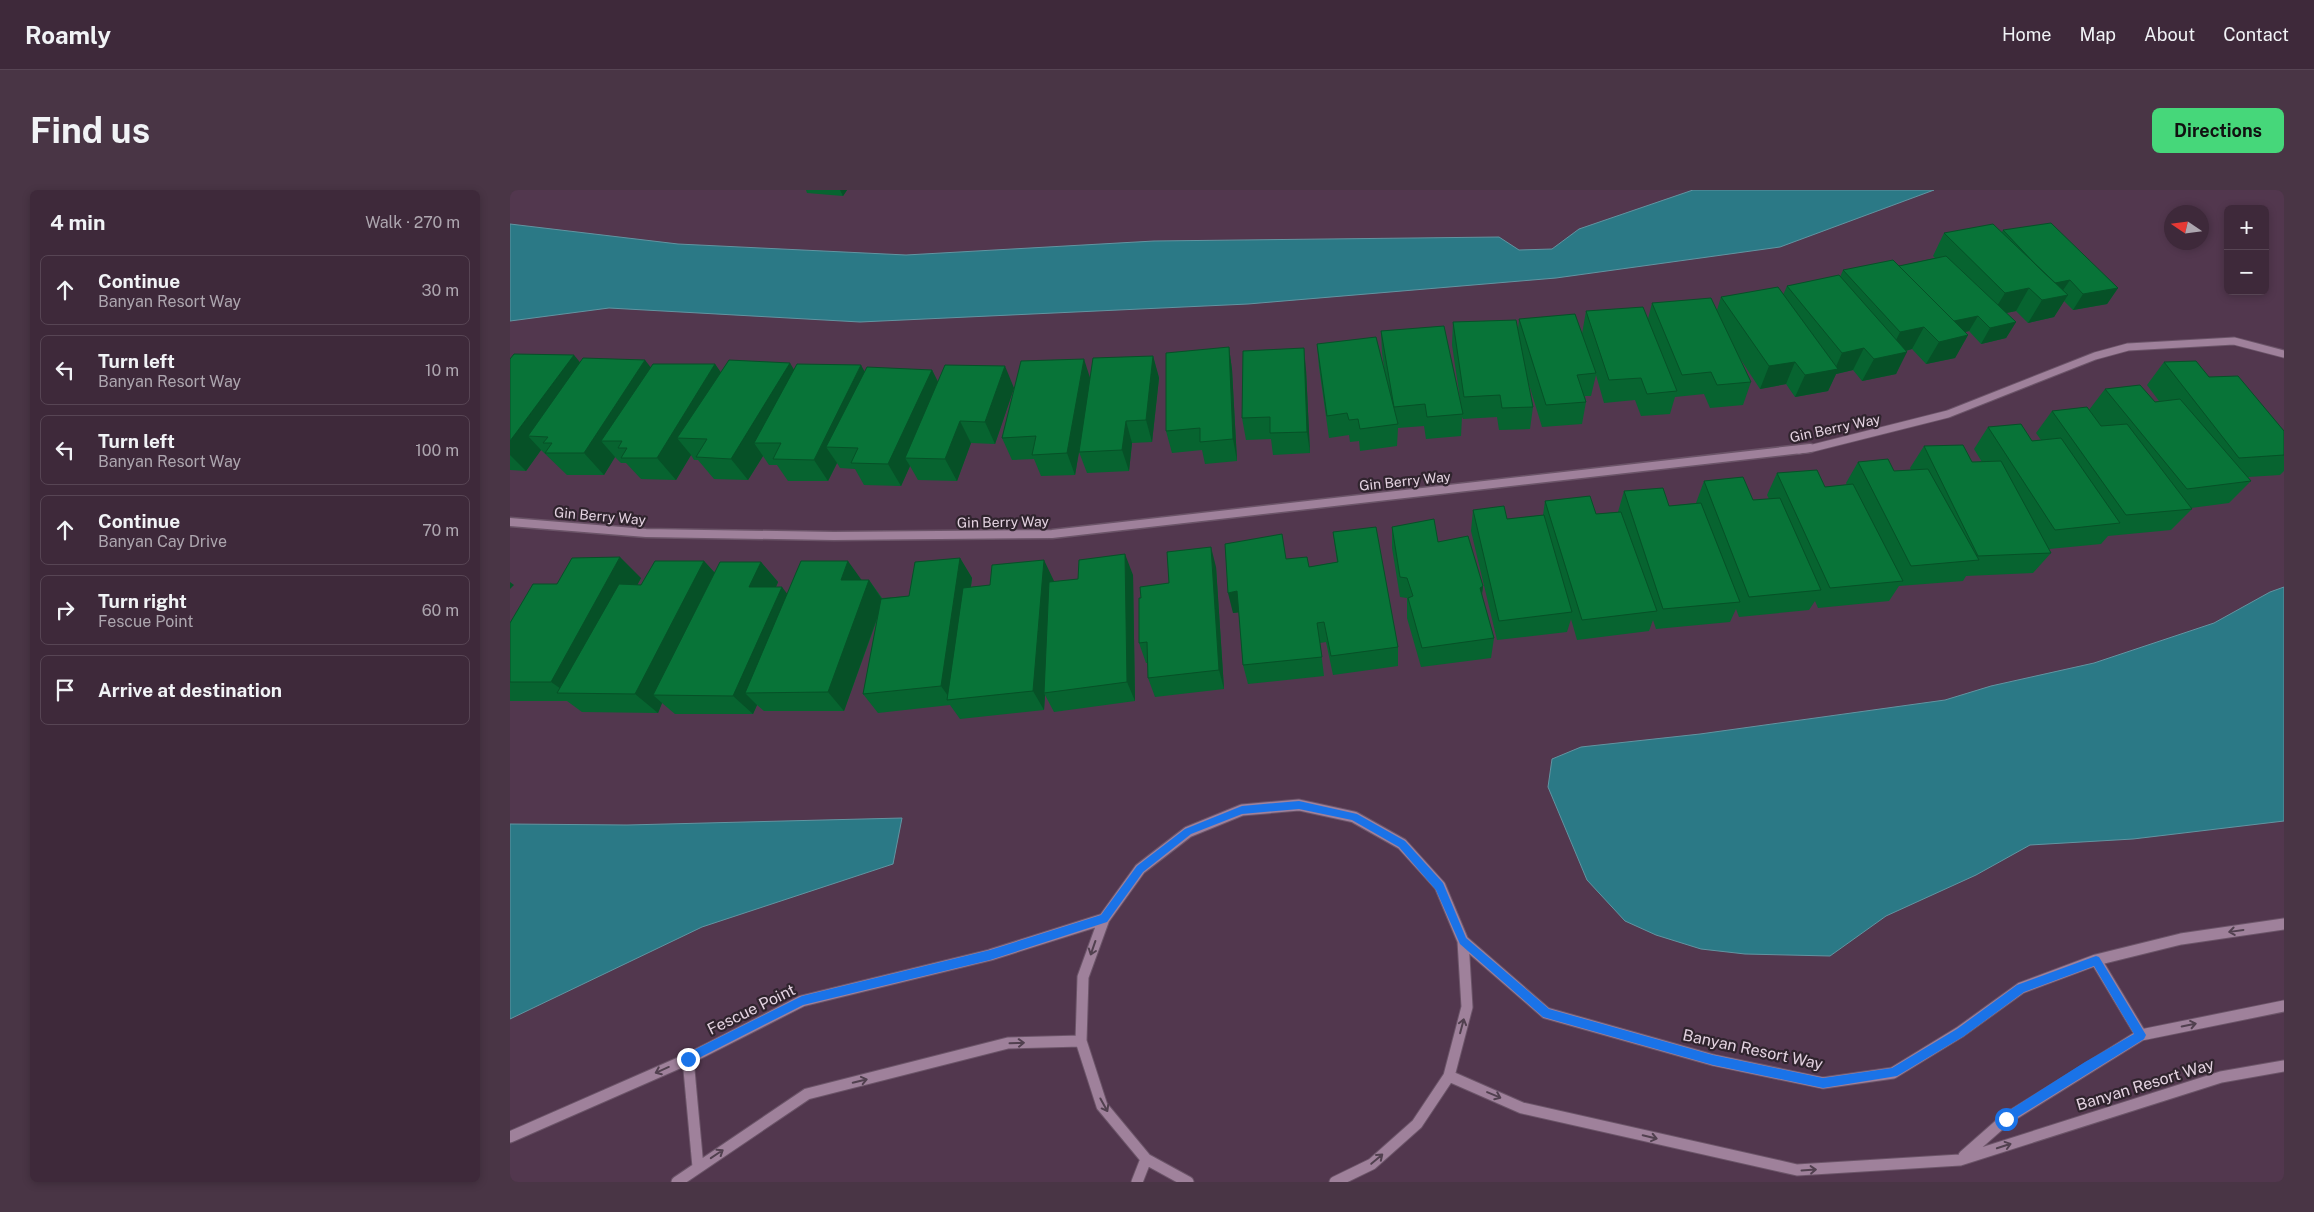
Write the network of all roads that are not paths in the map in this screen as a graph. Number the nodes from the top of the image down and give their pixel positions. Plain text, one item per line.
1 (2284, 354) edge
2 (510, 522) edge
3 (1104, 919) junction
4 (2284, 924) edge
5 (1463, 941) junction
6 (2096, 960) junction
7 (2284, 1006) edge
8 (2141, 1035) junction
9 (1081, 1041) junction
10 (688, 1059) junction
11 (2284, 1066) edge
12 (1449, 1076) junction
13 (510, 1138) edge
14 (1146, 1159) junction
15 (1960, 1160) junction
16 (698, 1167) junction
17 (677, 1182) edge
18 (1138, 1182) edge
19 (1188, 1182) edge
20 (1335, 1182) edge

1 - 2 street, Gin Berry Way
3 - 5 street
3 -> 9 street
3 - 10 street, Fescue Point
4 -> 6 street, Banyan Resort Way
5 - 6 street, Banyan Resort Way
12 -> 5 street
6 - 8 street
8 -> 7 street
8 - 15 street, Banyan Resort Way
9 -> 14 street
16 -> 9 street
10 -> 13 street, Fescue Point
10 - 16 street
15 -> 11 street, Banyan Resort Way
12 -> 15 street, Banyan Resort Way
20 -> 12 street
14 - 18 street
14 - 19 street
16 - 17 street

